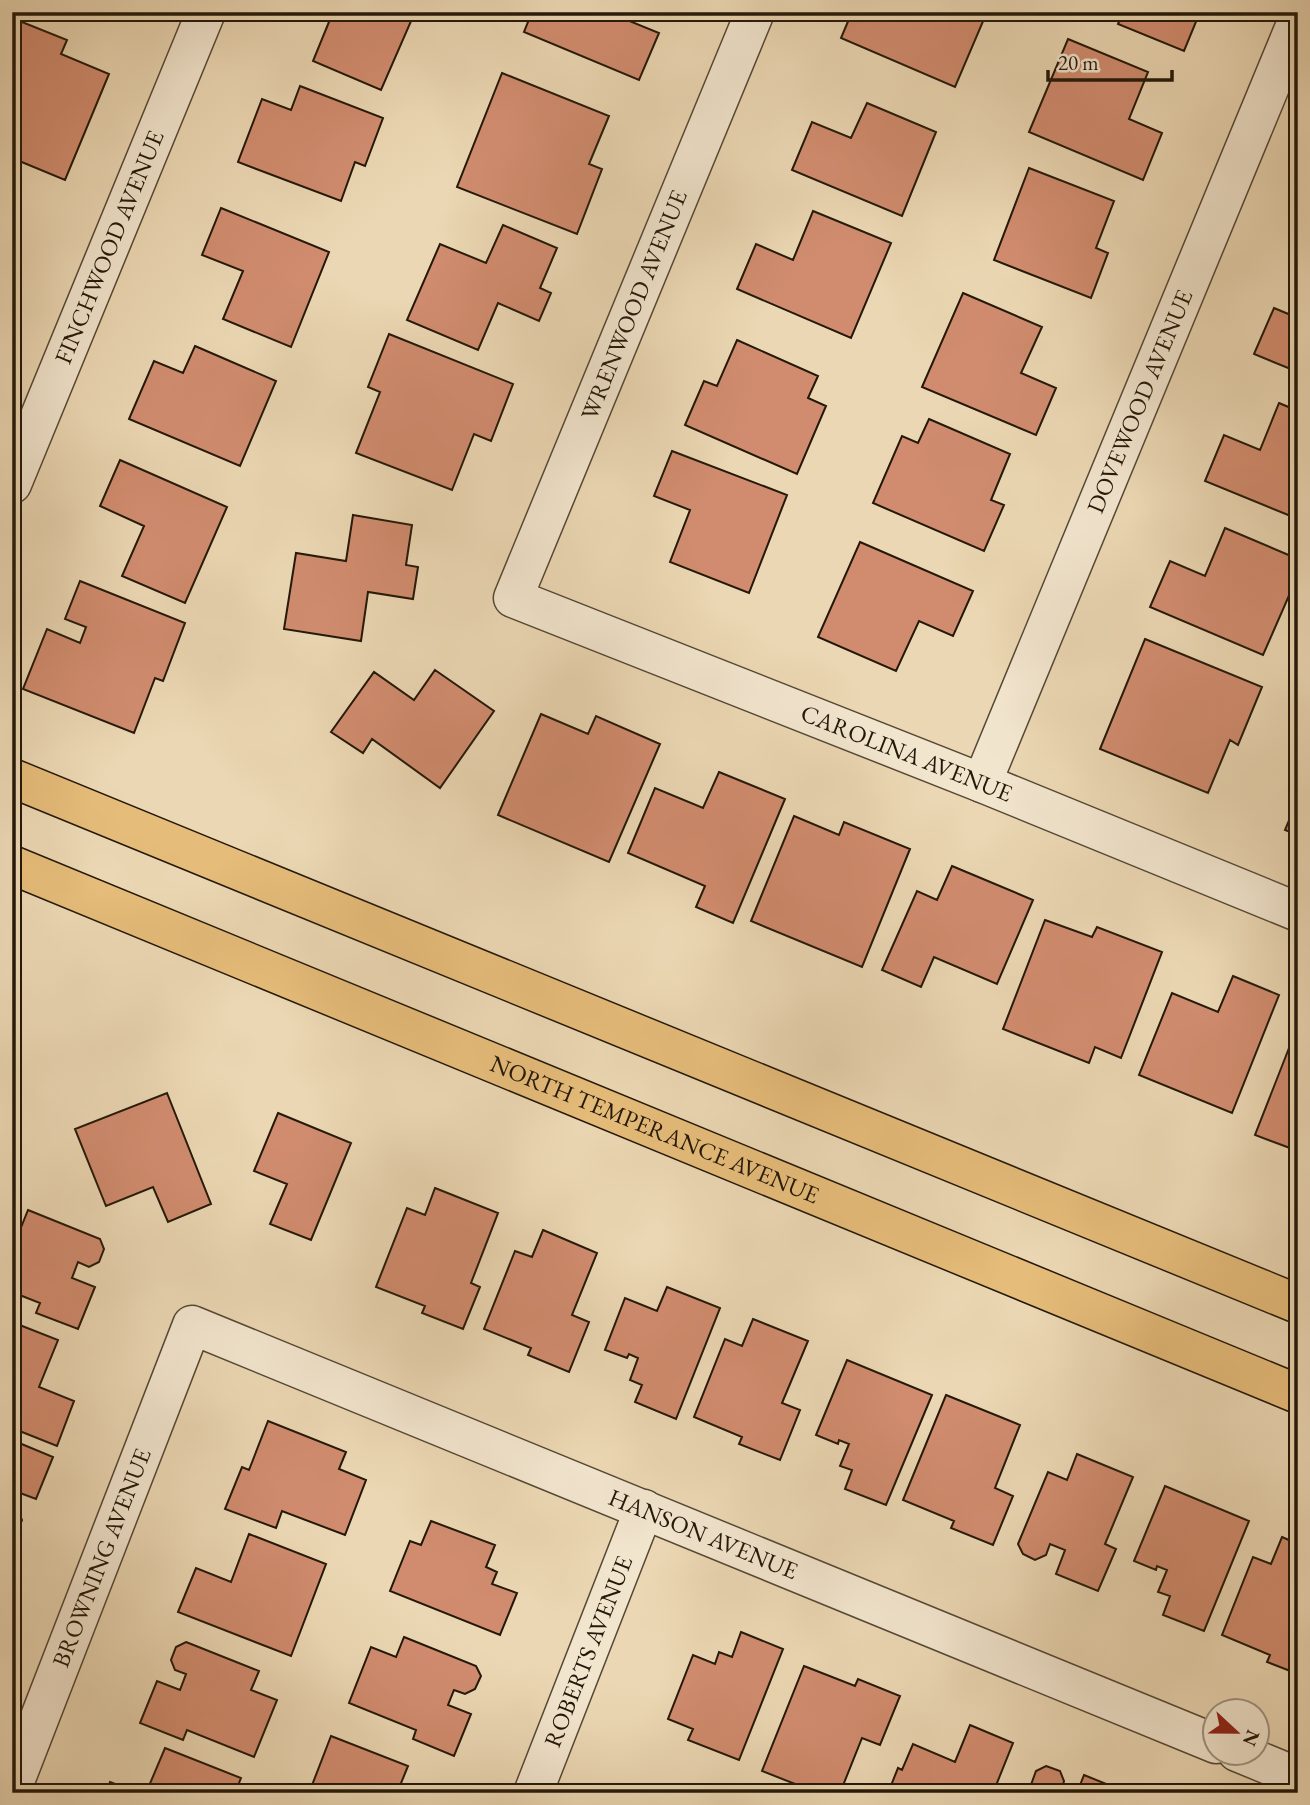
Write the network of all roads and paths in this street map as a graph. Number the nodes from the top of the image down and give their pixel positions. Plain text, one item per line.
1 (206, 12) edge
2 (755, 12) edge
3 (1298, 19) edge
4 (12, 484) edge
5 (513, 598) joint
6 (12, 778) edge
7 (982, 783) junction
8 (12, 865) edge
9 (1298, 912) edge
10 (1298, 1304) edge
11 (192, 1325) joint
12 (1298, 1394) edge
13 (644, 1509) junction
14 (1202, 1738) edge
15 (1271, 1766) edge
16 (1298, 1777) edge
17 (12, 1789) edge
18 (533, 1793) edge

1 - 4 street, FINCHWOOD AVENUE
2 - 5 street, WRENWOOD AVENUE
3 - 7 street, DOVEWOOD AVENUE
5 - 7 street, CAROLINA AVENUE
6 - 10 main road
7 - 9 street, CAROLINA AVENUE
8 - 12 main road, NORTH TEMPERANCE AVENUE
11 - 13 street, HANSON AVENUE
11 - 17 street, BROWNING AVENUE
13 - 14 street, HANSON AVENUE
13 - 18 street, ROBERTS AVENUE
15 - 16 street

